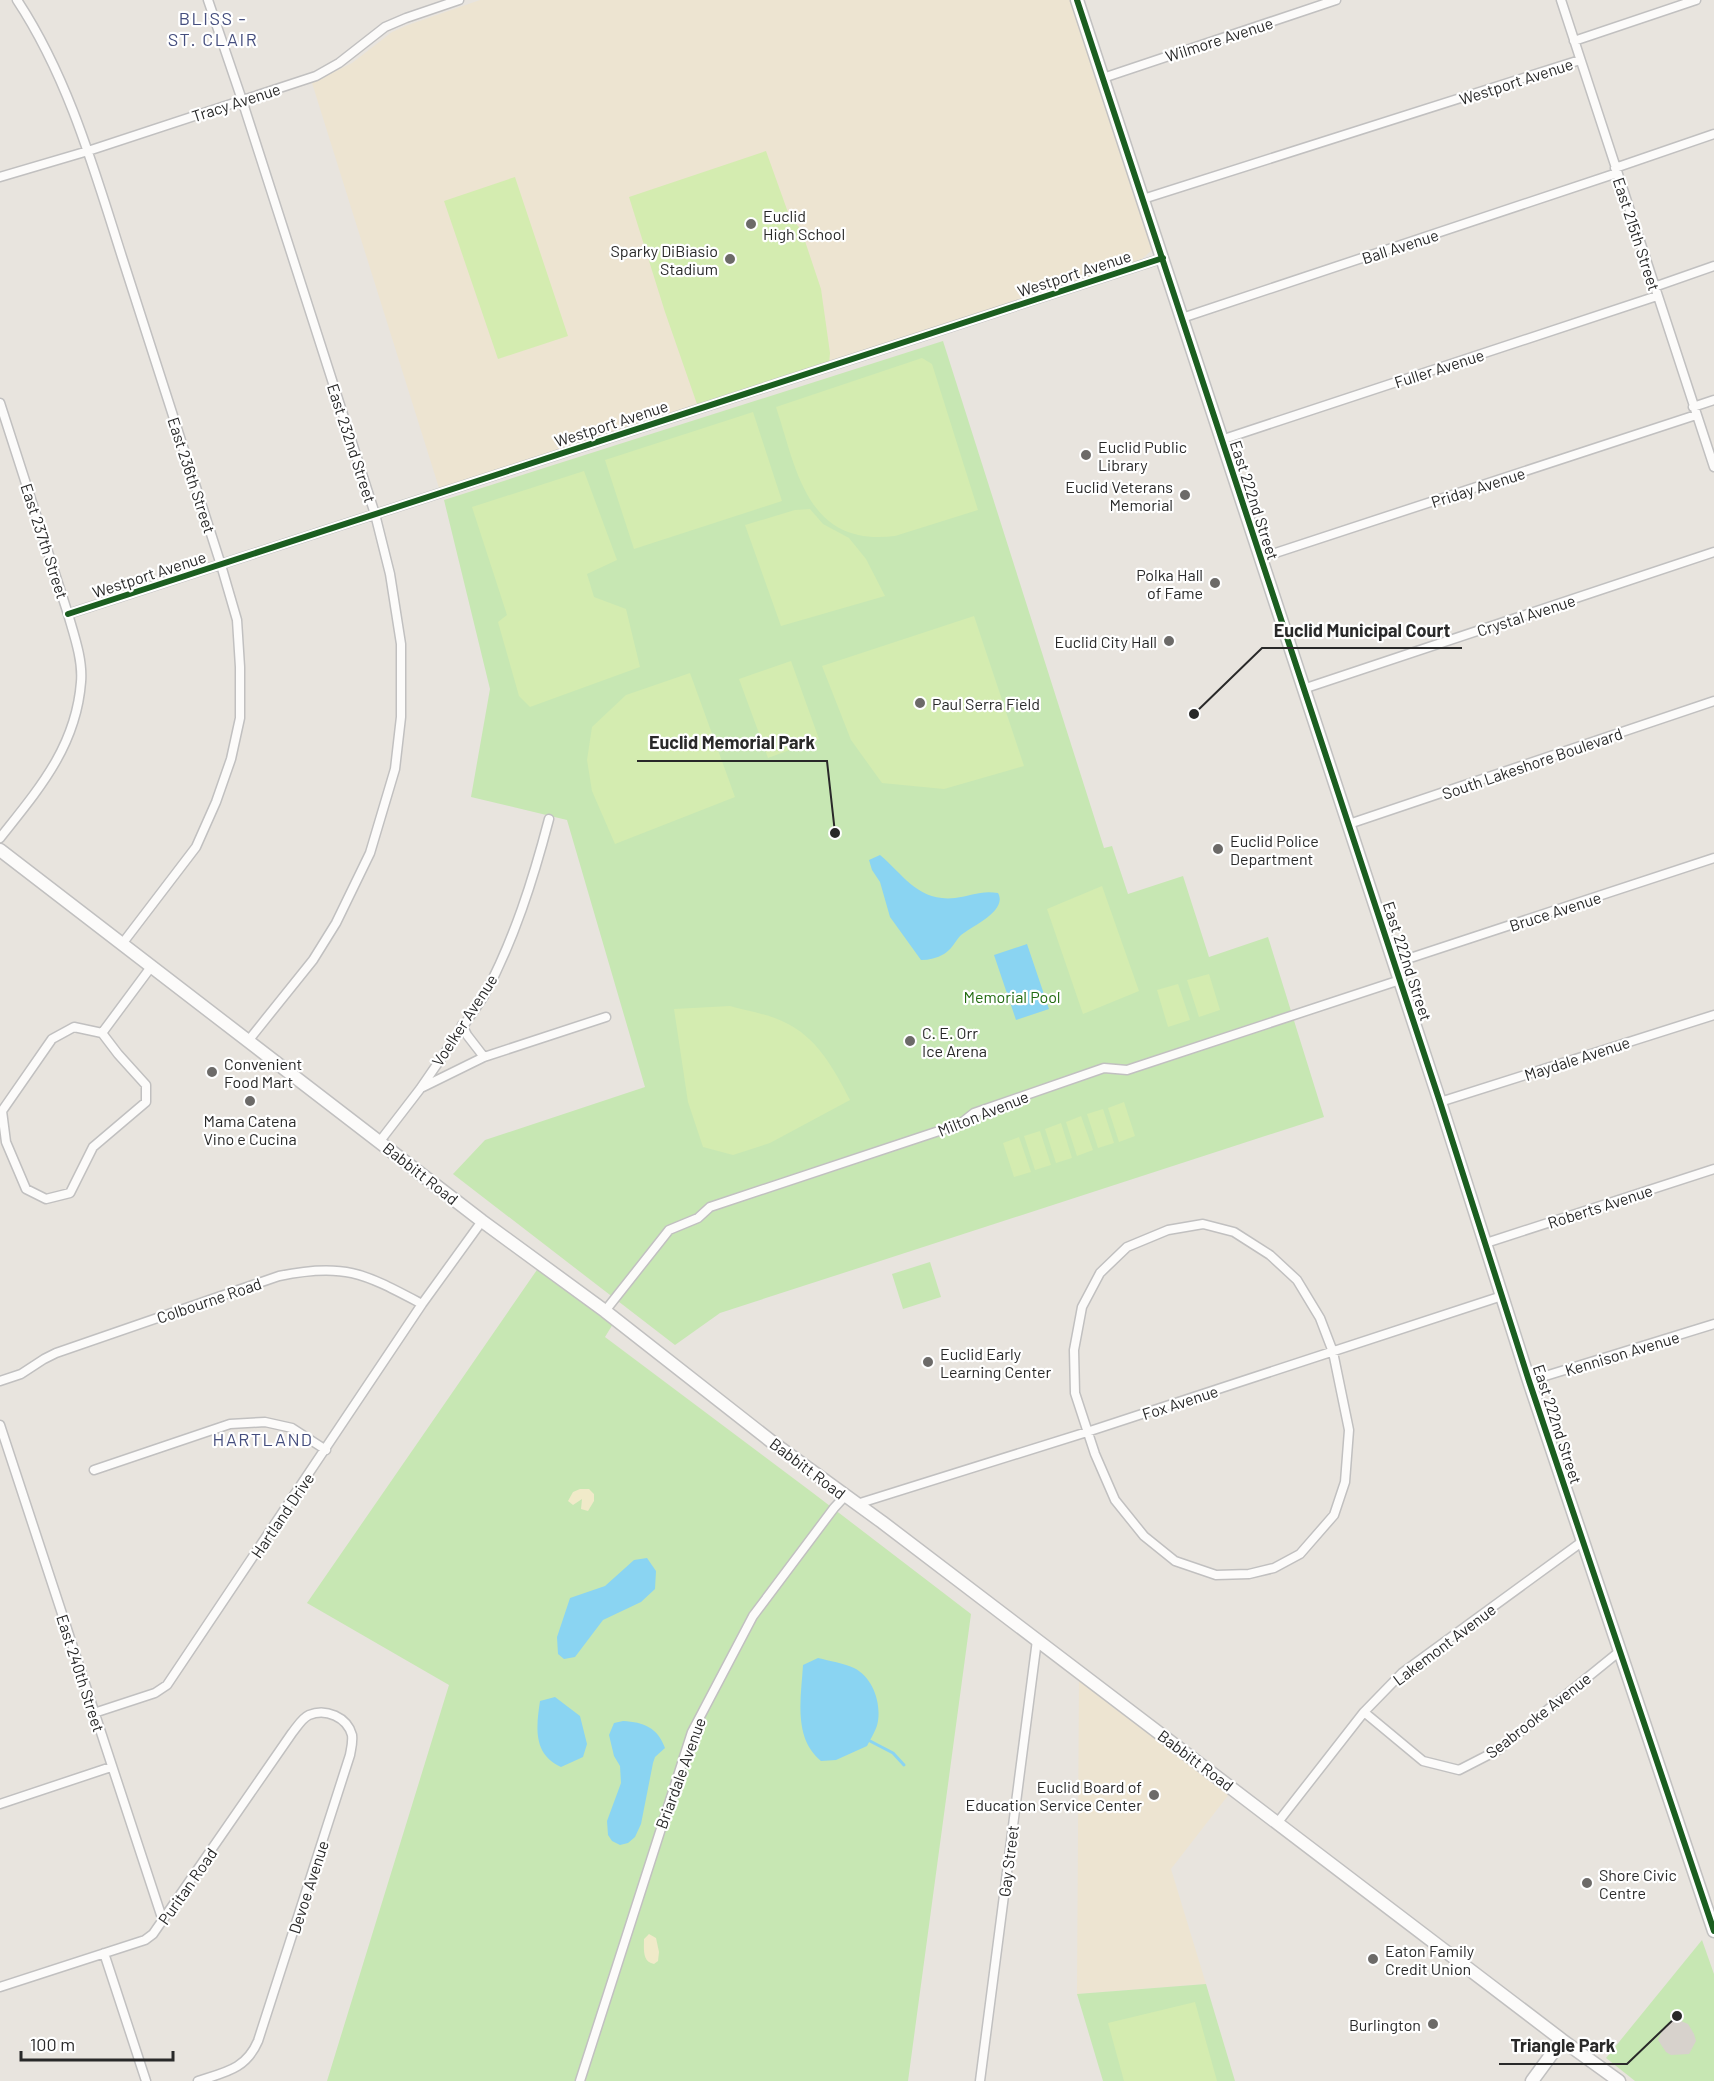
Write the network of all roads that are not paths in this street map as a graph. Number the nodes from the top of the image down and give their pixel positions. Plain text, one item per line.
1 (17, 0) edge
2 (208, 0) edge
3 (459, 0) edge
4 (1077, 0) edge
5 (1336, 0) edge
6 (1561, 0) edge
7 (1696, 0) edge
8 (1574, 41) junction
9 (1580, 60) junction
10 (1103, 78) junction
11 (242, 100) junction
12 (1714, 134) edge
13 (88, 151) junction
14 (1616, 171) junction
15 (0, 177) edge
16 (1143, 199) junction
17 (1163, 258) junction
18 (1714, 266) edge
19 (1654, 287) junction
20 (1657, 296) junction
21 (1182, 318) junction
22 (1714, 400) edge
23 (0, 403) edge
24 (1694, 411) junction
25 (1221, 440) junction
26 (1714, 467) edge
27 (375, 514) junction
28 (1714, 552) edge
29 (1260, 558) junction
30 (221, 565) junction
31 (68, 614) junction
32 (1303, 689) junction
33 (1714, 701) edge
34 (549, 819) dead end
35 (1349, 824) junction
36 (0, 838) edge
37 (0, 850) edge
38 (1714, 858) edge
39 (122, 944) junction
40 (1395, 963) junction
41 (151, 967) junction
42 (1400, 980) junction
43 (1714, 1015) edge
44 (606, 1017) dead end
45 (462, 1024) junction
46 (102, 1033) junction
47 (248, 1041) junction
48 (484, 1057) junction
49 (420, 1089) junction
50 (1440, 1102) junction
51 (380, 1141) junction
52 (1714, 1169) edge
53 (482, 1221) junction
54 (1486, 1243) junction
55 (1502, 1296) junction
56 (422, 1304) junction
57 (605, 1311) junction
58 (1714, 1324) edge
59 (1333, 1352) junction
60 (0, 1381) edge
61 (1529, 1381) junction
62 (0, 1425) edge
63 (1087, 1432) junction
64 (326, 1450) junction
65 (94, 1470) dead end
66 (845, 1496) junction
67 (856, 1504) junction
68 (1583, 1541) junction
69 (1037, 1640) junction
70 (1620, 1651) junction
71 (1364, 1712) junction
72 (94, 1713) junction
73 (292, 1733) joint
74 (111, 1767) junction
75 (0, 1804) edge
76 (1278, 1822) junction
77 (163, 1921) junction
78 (1714, 1931) edge
79 (104, 1953) junction
80 (0, 1987) edge
81 (1562, 2040) junction
82 (146, 2081) edge
83 (198, 2081) edge
84 (580, 2081) edge
85 (980, 2081) edge
86 (1532, 2081) edge
87 (1619, 2081) edge

1 - 13 street, East 236th Street
2 - 11 street, East 232nd Street
3 - 11 street, Tracy Avenue
4 - 10 street, East 222nd Street
5 - 10 street, Wilmore Avenue
6 - 8 street, East 215th Street
7 - 8 street, Westport Avenue
8 - 9 street, East 215th Street
9 - 14 street, East 215th Street
9 - 16 street, Westport Avenue
10 - 16 street, East 222nd Street
11 - 13 street, Tracy Avenue
11 - 27 street, East 232nd Street
12 - 14 street, Ball Avenue
13 - 15 street, Tracy Avenue
13 - 30 street, East 236th Street
14 - 19 street, East 215th Street
14 - 21 street, Ball Avenue
16 - 17 street, East 222nd Street
17 - 21 street, East 222nd Street
17 - 27 street, Westport Avenue
18 - 19 street
19 - 20 street, East 215th Street
20 - 24 street, East 215th Street
20 - 25 street, Fuller Avenue
21 - 25 street, East 222nd Street
22 - 24 street, Priday Avenue
23 - 31 street, East 237th Street
24 - 26 street, East 215th Street
24 - 29 street, Priday Avenue
25 - 29 street, East 222nd Street
27 - 30 street, Westport Avenue
27 - 47 street, East 232nd Street
28 - 32 street, Crystal Avenue
29 - 32 street, East 222nd Street
30 - 31 street, Westport Avenue
30 - 39 street, East 236th Street
31 - 36 street, East 237th Street
32 - 35 street, East 222nd Street
33 - 35 street, South Lakeshore Boulevard
34 - 45 street, Voelker Avenue
35 - 40 street, East 222nd Street
37 - 39 street, Babbitt Road
38 - 40 street, Bruce Avenue
39 - 41 street, Babbitt Road
40 - 42 street, East 222nd Street
41 - 46 street
41 - 47 street, Babbitt Road
42 - 50 street, East 222nd Street
42 - 57 street, Milton Avenue
43 - 50 street, Maydale Avenue
44 - 48 street
45 - 48 street
45 - 49 street, Voelker Avenue
46 - 46 street
47 - 51 street, Babbitt Road
48 - 49 street
49 - 51 street, Voelker Avenue
50 - 54 street, East 222nd Street
51 - 53 street, Babbitt Road
52 - 54 street, Roberts Avenue
53 - 56 street, Hartland Drive
53 - 57 street, Babbitt Road
54 - 55 street, East 222nd Street
55 - 59 street, Fox Avenue
55 - 61 street, East 222nd Street
56 - 60 street, Colbourne Road
56 - 64 street, Hartland Drive
57 - 66 street, Babbitt Road
58 - 61 street, Kennison Avenue
59 - 63 street, Fox Avenue
59 - 63 street
59 - 63 street
61 - 68 street, East 222nd Street
62 - 72 street, East 240th Street
63 - 67 street, Fox Avenue
64 - 65 street
64 - 72 street, Hartland Drive
66 - 67 street, Babbitt Road
66 - 84 street, Briardale Avenue
67 - 69 street, Babbitt Road
68 - 70 street, East 222nd Street
68 - 71 street, Lakemont Avenue
69 - 76 street, Babbitt Road
69 - 85 street, Gay Street
70 - 71 street, Seabrooke Avenue
70 - 78 street, East 222nd Street
71 - 76 street, Lakemont Avenue
72 - 74 street, East 240th Street
73 - 77 street, Puritan Road
73 - 83 street, Devoe Avenue
74 - 75 street
74 - 77 street, East 240th Street
76 - 81 street, Babbitt Road
77 - 79 street, Puritan Road
79 - 80 street, Puritan Road
79 - 82 street
81 - 86 street
81 - 87 street, Babbitt Road

